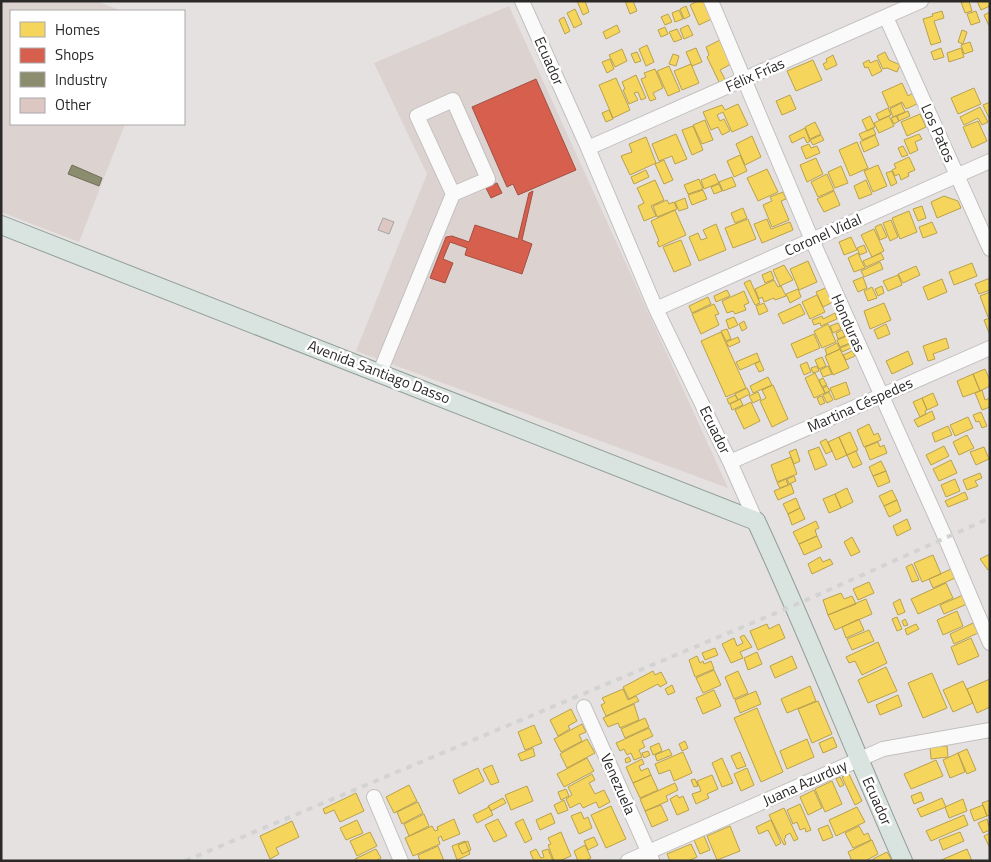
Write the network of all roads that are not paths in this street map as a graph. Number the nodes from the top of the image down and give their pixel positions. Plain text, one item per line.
1 (522, 1) edge
2 (711, 1) edge
3 (922, 1) edge
4 (886, 17) junction
5 (744, 80) junction
6 (588, 148) junction
7 (990, 161) edge
8 (957, 176) junction
9 (453, 194) junction
10 (1, 225) edge
11 (812, 240) junction
12 (990, 249) edge
13 (656, 309) junction
14 (990, 348) edge
15 (380, 372) junction
16 (881, 396) junction
17 (730, 462) junction
18 (756, 521) junction
19 (990, 643) edge
20 (584, 707) dead end
21 (990, 730) edge
22 (858, 760) junction
23 (374, 796) dead end
24 (650, 856) edge
25 (401, 861) edge
26 (628, 861) edge
27 (903, 861) edge

1 - 6 street, Ecuador
2 - 5 street, Honduras
3 - 4 street, Félix Frías
4 - 5 street, Félix Frías
4 - 8 street, Los Patos
5 - 6 street, Félix Frías
5 - 11 street, Honduras
6 - 13 street, Ecuador
7 - 8 street, Coronel Vidal
8 - 11 street, Coronel Vidal
8 - 12 street, Los Patos
9 - 9 street
9 - 15 street
10 - 15 main road, Avenida Santiago Dasso
11 - 13 street, Coronel Vidal
11 - 16 street, Honduras
13 - 17 street, Ecuador
14 - 16 street, Martina Céspedes
15 - 18 main road, Avenida Santiago Dasso
16 - 17 street, Martina Céspedes
16 - 19 street, Honduras
17 - 18 street, Ecuador
18 - 22 main road, Ecuador
20 - 24 street, Venezuela
21 - 22 street, Juana Azurduy
22 - 24 street, Juana Azurduy
22 - 27 main road, Ecuador
23 - 25 street
24 - 26 street, Juana Azurduy

